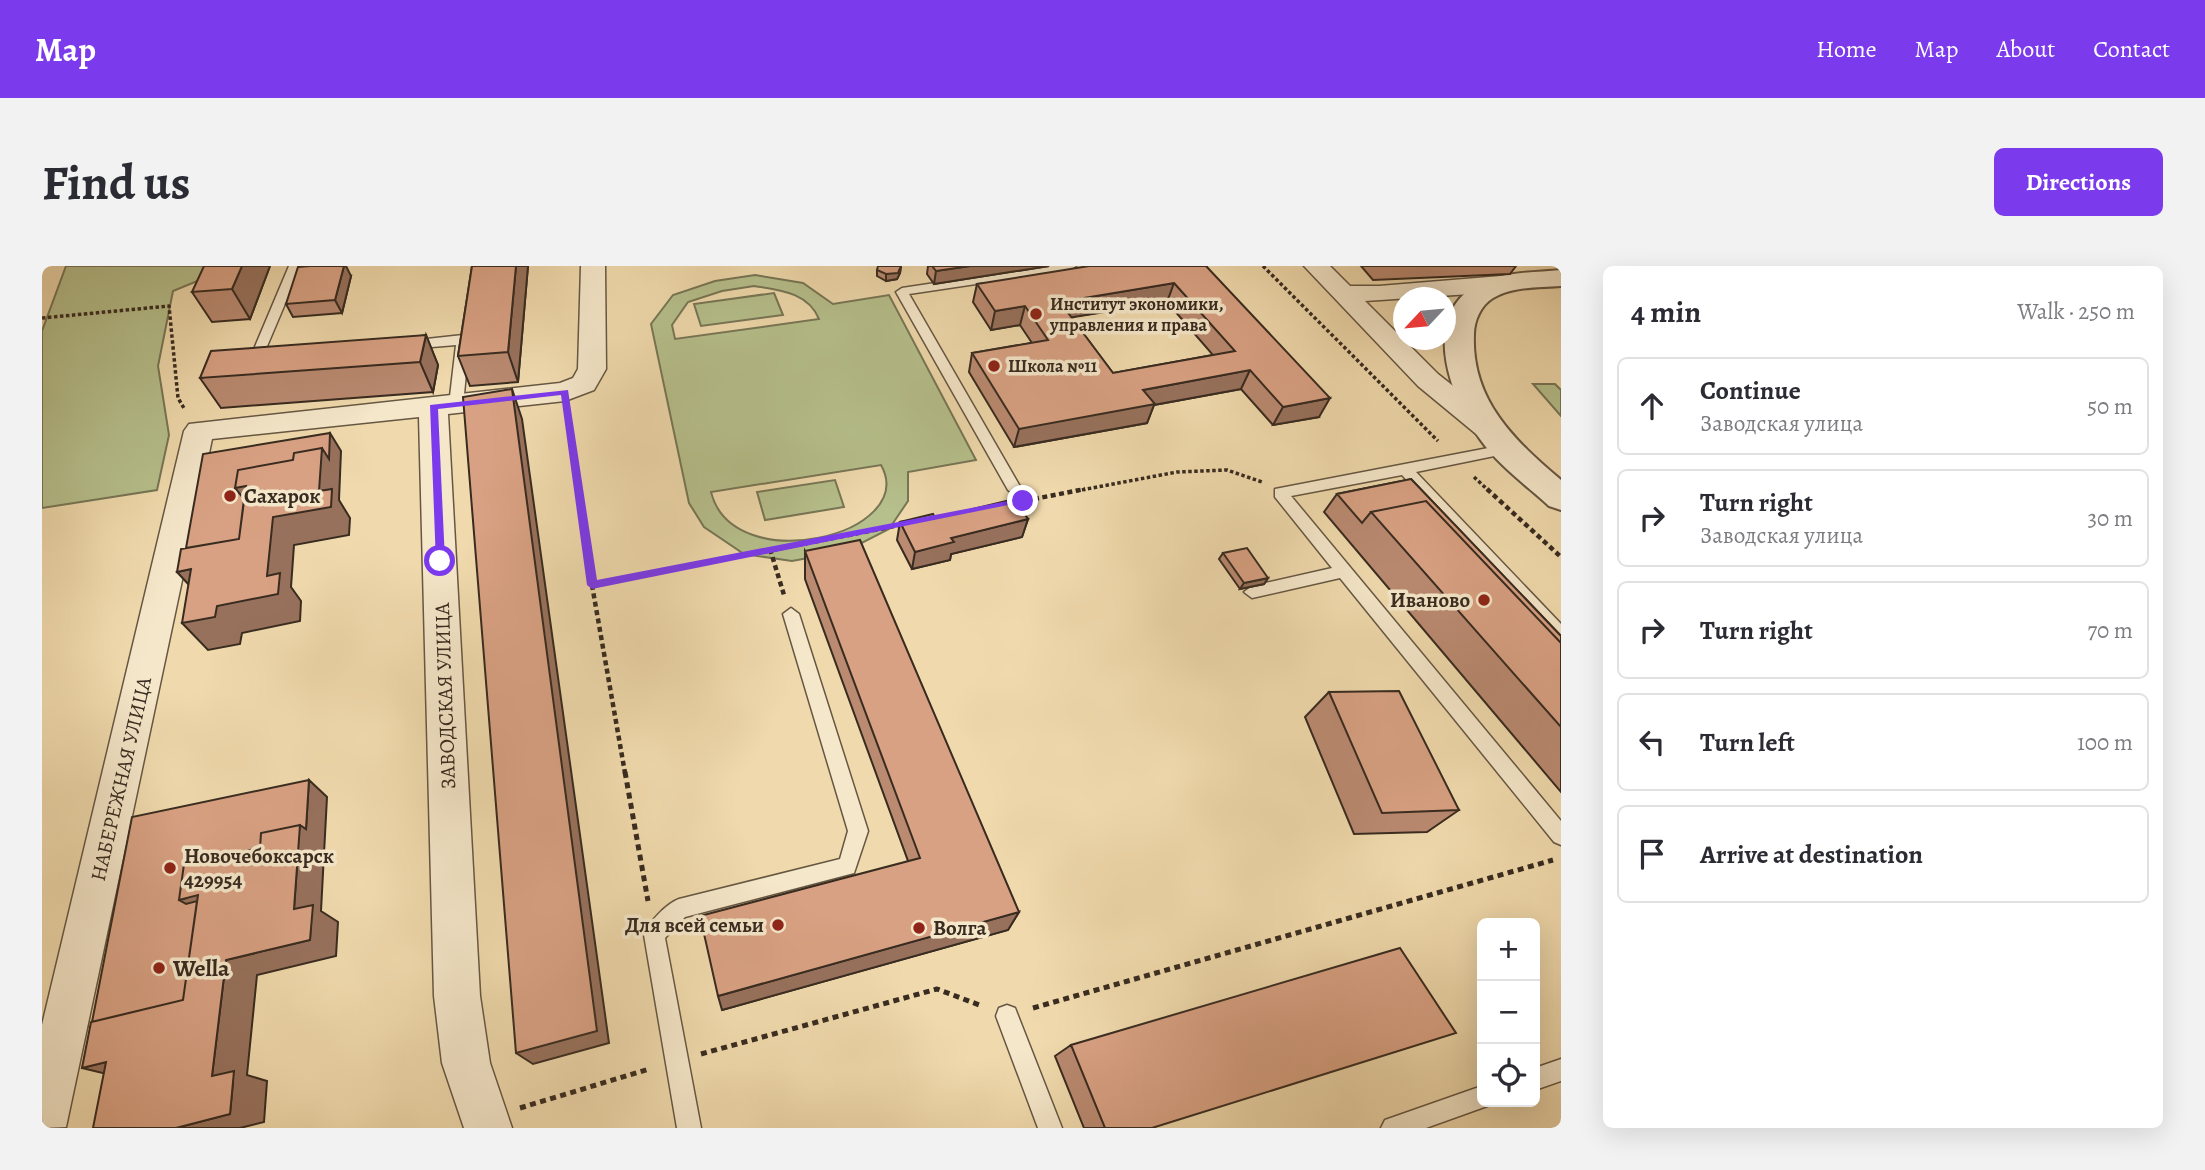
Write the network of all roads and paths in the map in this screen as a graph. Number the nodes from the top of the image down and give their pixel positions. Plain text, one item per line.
1 (295, 266) edge
2 (593, 266) edge
3 (1070, 266) edge
4 (1263, 266) edge
5 (1316, 266) edge
6 (1561, 278) edge
7 (1502, 284) junction
8 (1341, 293) junction
9 (42, 318) edge
10 (394, 346) edge
11 (285, 354) edge
12 (565, 392) junction
13 (445, 406) junction
14 (199, 431) junction
15 (1500, 440) junction
16 (1455, 458) junction
17 (1404, 468) junction
18 (1280, 494) junction
19 (1019, 495) joint
20 (1561, 498) edge
21 (916, 521) edge
22 (770, 549) junction
23 (1561, 557) edge
24 (1344, 571) junction
25 (592, 585) junction
26 (1252, 592) edge
27 (791, 614) joint
28 (1561, 635) edge
29 (1561, 836) edge
30 (654, 935) junction
31 (1007, 1016) dead end
32 (1561, 1070) edge
33 (1540, 1077) edge
34 (1477, 1099) edge
35 (1431, 1122) edge
36 (42, 1127) edge
37 (488, 1128) edge
38 (689, 1128) edge
39 (1050, 1128) edge
40 (1392, 1128) edge

1 - 11 lane
2 - 12 street
3 - 19 lane
4 - 16 path
5 - 8 street
6 - 7 street
7 - 8 street
7 - 15 street
8 - 15 street
9 - 14 path
10 - 13 lane
12 - 13 street
12 - 25 path
13 - 14 street
13 - 37 street, ЗАВОДСКАЯ УЛИЦА
14 - 36 street, НАБЕРЕЖНАЯ УЛИЦА
15 - 16 lane
15 - 20 street
16 - 17 lane
16 - 23 path
17 - 18 lane
17 - 28 lane
18 - 19 path
18 - 24 lane
21 - 22 path
22 - 25 path
22 - 27 path
24 - 26 lane
24 - 29 lane
25 - 30 path
27 - 30 lane
30 - 38 lane
31 - 39 lane
32 - 33 lane
34 - 35 lane
35 - 40 lane

